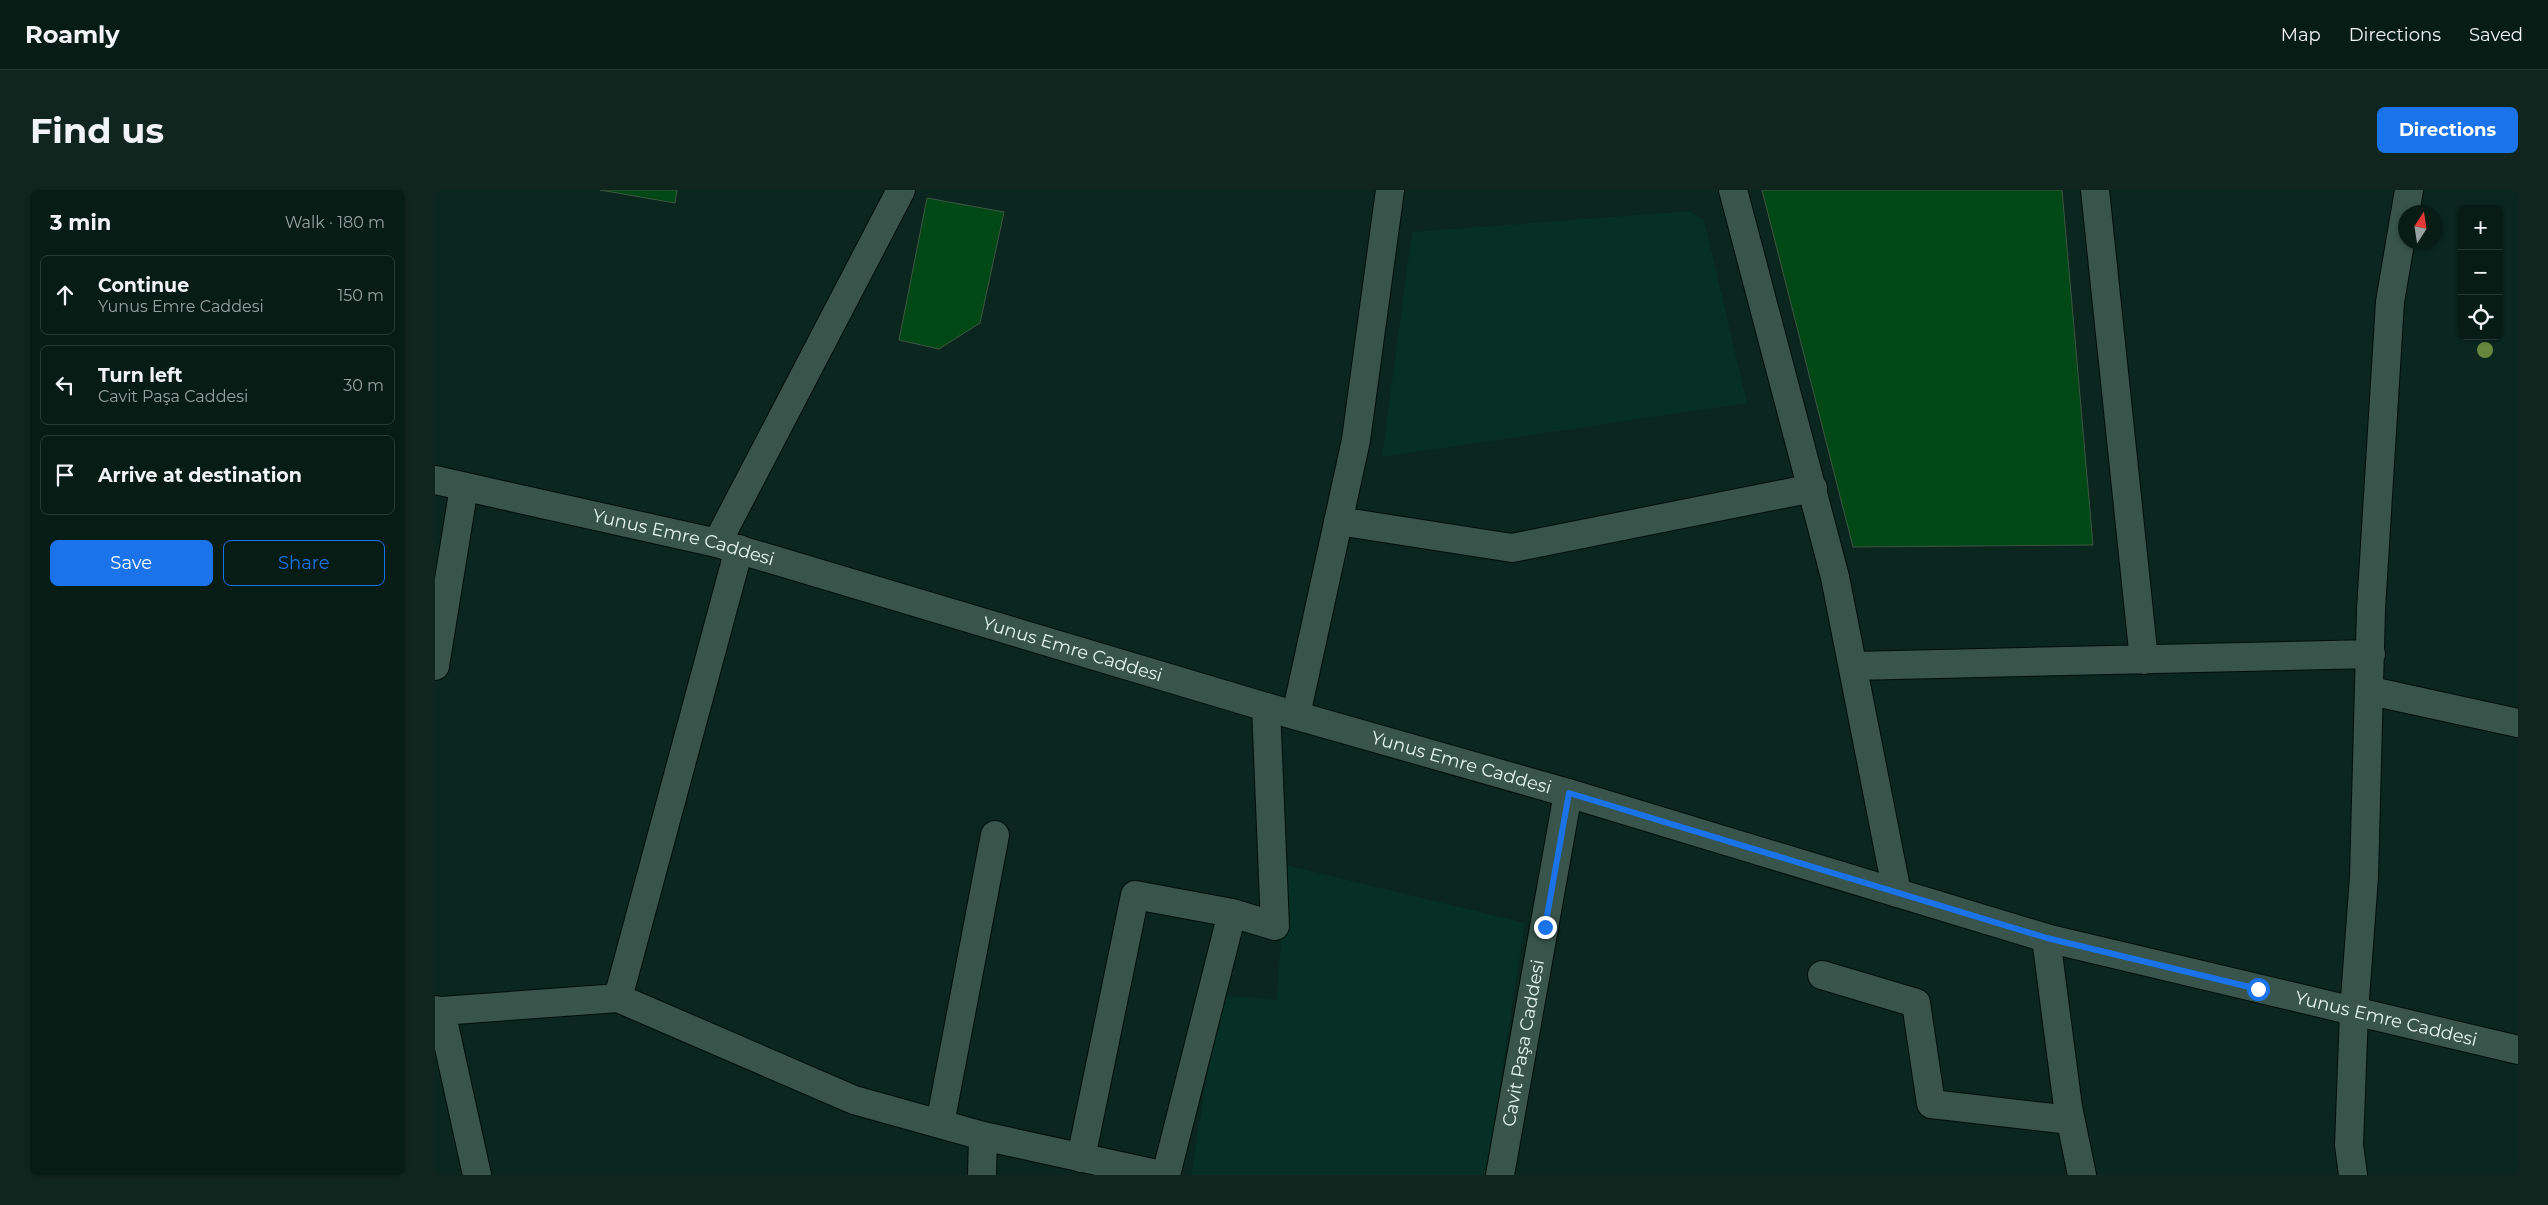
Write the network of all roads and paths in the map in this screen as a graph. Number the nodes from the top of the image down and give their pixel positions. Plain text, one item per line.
1 (901, 190) edge
2 (1390, 190) edge
3 (1733, 190) edge
4 (2095, 190) edge
5 (2409, 190) edge
6 (435, 480) edge
7 (464, 487) junction
8 (1813, 488) junction
9 (1338, 521) junction
10 (728, 546) junction
11 (2371, 654) junction
12 (2144, 660) junction
13 (435, 666) edge
14 (1853, 666) junction
15 (2371, 691) junction
16 (1266, 707) junction
17 (1296, 715) junction
18 (2518, 723) edge
19 (1569, 793) junction
20 (995, 835) dead end
21 (1897, 893) junction
22 (1232, 912) junction
23 (2047, 938) junction
24 (1822, 975) dead end
25 (618, 998) junction
26 (438, 1011) edge
27 (2354, 1012) junction
28 (2518, 1050) edge
29 (2070, 1120) junction
30 (940, 1124) junction
31 (983, 1136) junction
32 (1081, 1158) junction
33 (477, 1175) edge
34 (982, 1175) edge
35 (1161, 1175) edge
36 (1166, 1175) edge
37 (1500, 1175) edge
38 (2082, 1175) edge
39 (2353, 1175) edge

1 - 10 street
2 - 9 street
3 - 8 street
4 - 12 street
5 - 11 street
6 - 7 street, Yunus Emre Caddesi
7 - 10 street, Yunus Emre Caddesi
7 - 13 street
8 - 9 street
8 - 14 street
9 - 17 street
10 - 16 street, Yunus Emre Caddesi
10 - 25 street
11 - 12 street
11 - 15 street
12 - 14 street
14 - 21 street
15 - 18 street
15 - 27 street
16 - 17 street, Yunus Emre Caddesi
16 - 22 street
17 - 19 street, Yunus Emre Caddesi
19 - 21 street, Yunus Emre Caddesi
19 - 37 street, Cavit Paşa Caddesi
20 - 30 street
21 - 23 street, Yunus Emre Caddesi
22 - 32 street
22 - 36 street
23 - 27 street, Yunus Emre Caddesi
23 - 29 street
24 - 29 street
25 - 26 street
25 - 30 street
26 - 33 street
27 - 28 street, Yunus Emre Caddesi
27 - 39 street
29 - 38 street
30 - 31 street
31 - 32 street
31 - 34 street
32 - 35 street

